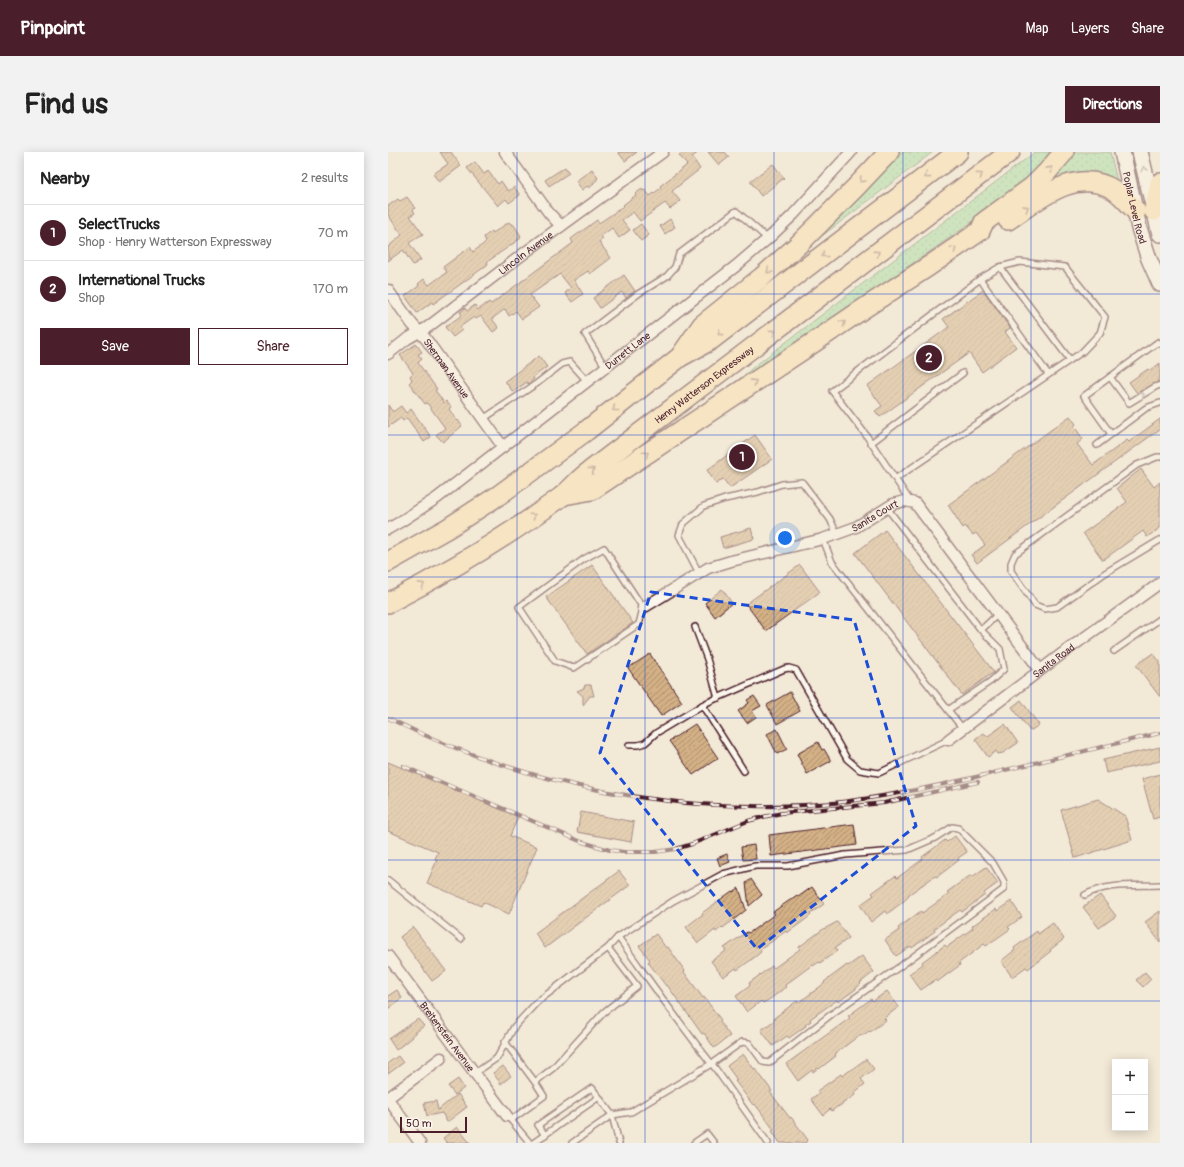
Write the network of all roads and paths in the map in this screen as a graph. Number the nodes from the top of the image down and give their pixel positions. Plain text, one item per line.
1 (505, 152) edge
2 (663, 152) edge
3 (851, 152) edge
4 (889, 152) edge
5 (958, 152) edge
6 (1010, 152) edge
7 (1064, 152) edge
8 (1122, 152) edge
9 (1140, 152) edge
10 (1160, 183) edge
11 (1145, 211) junction
12 (562, 226) junction
13 (980, 231) junction
14 (1160, 234) edge
15 (768, 239) junction
16 (1000, 266) junction
17 (980, 279) junction
18 (1160, 284) edge
19 (388, 290) edge
20 (419, 331) junction
21 (1160, 344) edge
22 (388, 354) edge
23 (680, 358) junction
24 (1070, 360) junction
25 (606, 368) junction
26 (963, 373) dead end
27 (1048, 374) junction
28 (1110, 377) junction
29 (588, 382) junction
30 (1160, 385) edge
31 (1160, 403) edge
32 (483, 419) junction
33 (1111, 434) junction
34 (871, 442) junction
35 (1097, 445) dead end
36 (504, 447) junction
37 (1160, 457) edge
38 (895, 479) junction
39 (562, 496) junction
40 (910, 502) junction
41 (886, 508) junction
42 (388, 529) edge
43 (837, 534) junction
44 (823, 540) junction
45 (1160, 540) edge
46 (388, 562) edge
47 (699, 573) junction
48 (1160, 583) edge
49 (388, 603) edge
50 (643, 608) junction
51 (998, 614) junction
52 (1160, 619) edge
53 (694, 628) dead end
54 (981, 630) junction
55 (1114, 652) dead end
56 (1040, 670) junction
57 (718, 698) junction
58 (702, 705) junction
59 (948, 710) junction
60 (963, 729) junction
61 (948, 740) joint
62 (629, 745) dead end
63 (744, 771) dead end
64 (388, 880) edge
65 (1160, 885) edge
66 (1085, 895) dead end
67 (618, 937) junction
68 (461, 939) dead end
69 (608, 948) junction
70 (388, 956) edge
71 (506, 1042) junction
72 (441, 1058) dead end
73 (712, 1064) junction
74 (475, 1073) junction
75 (535, 1082) junction
76 (599, 1097) junction
77 (388, 1099) edge
78 (612, 1115) junction
79 (509, 1118) junction
80 (545, 1135) junction
81 (420, 1143) edge
82 (530, 1143) edge
83 (533, 1143) edge
84 (572, 1143) edge
85 (619, 1143) edge
86 (694, 1143) edge
87 (714, 1143) edge
88 (768, 1143) edge

1 - 12 street
2 - 12 street, Lincoln Avenue
3 - 15 street, Durrett Lane
4 -> 23 highway
5 -> 23 highway
39 -> 6 highway, Henry Watterson Expressway
13 -> 7 highway
8 - 11 main road, Poplar Level Road
11 -> 9 main road, Poplar Level Road
10 - 11 highway
13 -> 11 highway
11 - 14 main road, Poplar Level Road
11 - 18 main road, Poplar Level Road
12 - 20 street, Lincoln Avenue
39 -> 13 highway
15 - 25 street, Durrett Lane
15 - 25 lane
16 - 17 lane
16 - 24 lane
16 - 24 lane
17 - 27 lane
17 - 34 lane
19 - 20 street, Sherman Avenue
20 - 22 street, Lincoln Avenue
20 - 32 street, Sherman Avenue
21 - 28 lane
23 -> 46 highway
24 - 27 lane
25 - 29 street, Durrett Lane
26 - 34 lane
27 - 38 lane
28 -> 30 lane
28 - 33 lane
29 - 32 lane
29 - 36 street, Durrett Lane
31 - 33 lane
32 - 36 street, Sherman Avenue
33 - 35 lane
34 - 38 lane
36 - 42 street, Durrett Lane
37 - 45 lane
38 - 40 lane
49 -> 39 highway, Henry Watterson Expressway
40 - 41 street, Sanita Court
40 - 51 street, Sanita Court
41 - 43 street, Sanita Court
41 - 54 lane
43 - 44 street, Sanita Court
43 - 47 lane
44 - 47 street, Sanita Court
44 - 59 lane
47 - 50 street, Sanita Court
48 - 56 street, Sanita Road
50 - 50 lane
51 - 54 lane
51 - 56 street, Sanita Court
52 - 55 lane
53 - 57 lane
54 - 59 lane
56 - 60 street, Sanita Road
57 - 58 lane
57 - 61 lane
58 - 62 lane
58 - 63 lane
59 - 60 lane
60 - 61 street, Sanita Road
64 - 68 lane
65 - 66 lane
67 - 69 lane
67 - 73 lane
67 - 73 lane
69 - 71 lane
69 - 75 lane
70 - 74 street, Breitenstein Avenue
71 - 74 lane
71 - 75 lane
72 - 77 street
73 - 78 lane
73 - 88 lane
74 - 79 street, Breitenstein Avenue
75 - 79 lane
76 - 78 lane
76 - 80 lane
76 - 80 lane
77 - 81 street
78 - 84 lane
78 - 85 lane
79 - 82 lane
80 - 83 lane
86 - 87 lane

